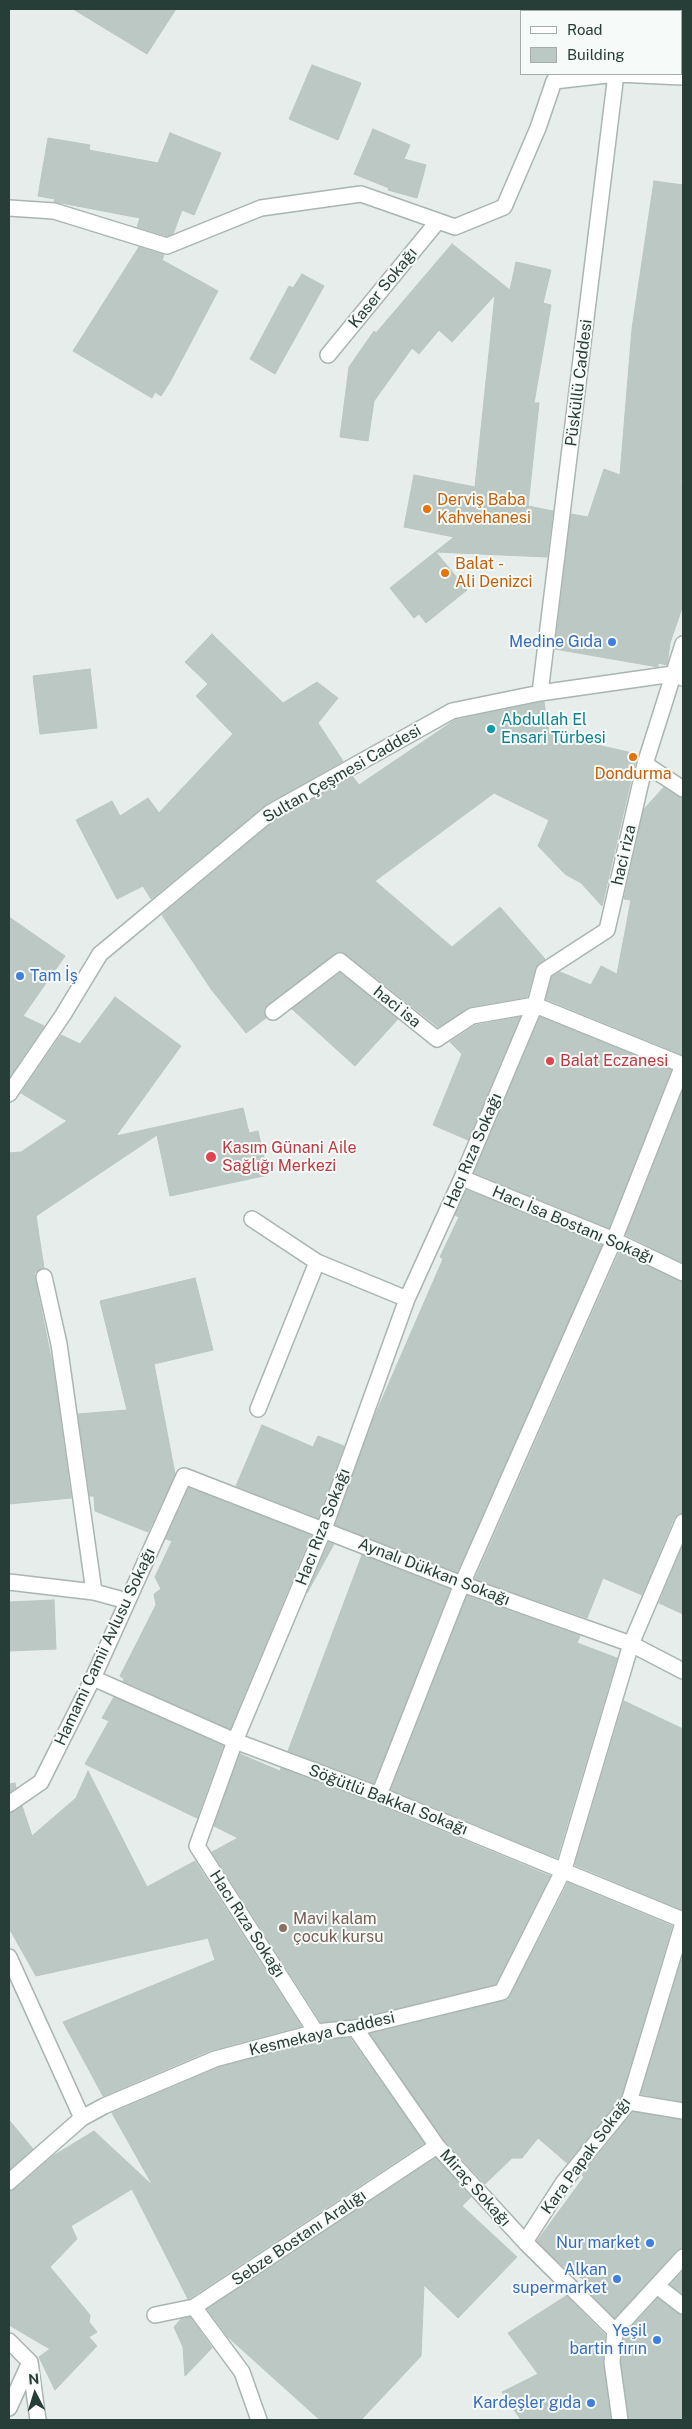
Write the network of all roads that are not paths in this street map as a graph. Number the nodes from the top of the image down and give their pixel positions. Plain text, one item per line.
1 (607, 75) edge
2 (616, 75) edge
3 (638, 75) edge
4 (683, 77) edge
5 (9, 208) edge
6 (438, 221) junction
7 (328, 355) dead end
8 (683, 644) edge
9 (678, 676) edge
10 (540, 693) junction
11 (645, 764) junction
12 (683, 789) edge
13 (535, 1005) junction
14 (273, 1012) dead end
15 (683, 1065) edge
16 (9, 1094) edge
17 (462, 1178) junction
18 (252, 1219) dead end
19 (614, 1240) junction
20 (317, 1262) junction
21 (683, 1273) edge
22 (44, 1277) dead end
23 (407, 1299) junction
24 (258, 1409) dead end
25 (184, 1476) joint
26 (683, 1522) edge
27 (324, 1529) junction
28 (9, 1582) edge
29 (462, 1584) junction
30 (94, 1592) junction
31 (127, 1601) junction
32 (631, 1644) junction
33 (683, 1672) edge
34 (93, 1678) junction
35 (235, 1741) junction
36 (379, 1795) junction
37 (9, 1804) edge
38 (564, 1869) junction
39 (683, 1921) edge
40 (9, 1957) edge
41 (355, 2028) junction
42 (316, 2032) junction
43 (628, 2102) junction
44 (683, 2111) edge
45 (82, 2118) junction
46 (437, 2146) junction
47 (9, 2182) edge
48 (525, 2242) junction
49 (683, 2257) edge
50 (657, 2286) junction
51 (683, 2306) edge
52 (194, 2307) junction
53 (155, 2315) dead end
54 (615, 2331) junction
55 (9, 2341) edge
56 (30, 2362) junction
57 (9, 2408) edge
58 (38, 2420) edge
59 (259, 2420) edge
60 (620, 2420) edge

1 - 6 street
2 - 10 street, Püsküllü Caddesi
3 - 4 street
5 - 6 street
6 - 7 street, Kaser Sokağı
8 - 9 street, haci riza
9 - 10 street, Sultan Çeşmesi Caddesi
9 - 11 street, haci riza
10 - 16 street, Sultan Çeşmesi Caddesi
11 - 12 street
11 - 13 street, haci riza
13 - 14 street, haci isa
13 - 15 street
13 - 17 street, Hacı Rıza Sokağı
15 - 19 street
17 - 19 street, Hacı İsa Bostanı Sokağı
17 - 23 street, Hacı Rıza Sokağı
18 - 20 street
19 - 21 street, Hacı İsa Bostanı Sokağı
19 - 29 street
20 - 23 street
20 - 24 street
22 - 30 street
23 - 27 street, Hacı Rıza Sokağı
25 - 27 street, Aynalı Dükkan Sokağı
25 - 31 street, Hamami Camii Avlusu Sokağı
26 - 32 street, Kesmekaya Caddesi
27 - 29 street, Aynalı Dükkan Sokağı
27 - 35 street, Hacı Rıza Sokağı
28 - 30 street
29 - 32 street, Aynalı Dükkan Sokağı
29 - 36 street
30 - 31 street
31 - 34 street, Hamami Camii Avlusu Sokağı
32 - 33 street, Aynalı Dükkan Sokağı
32 - 38 street, Kesmekaya Caddesi
34 - 35 street, Söğütlü Bakkal Sokağı
34 - 37 street, Hamami Camii Avlusu Sokağı
35 - 36 street, Söğütlü Bakkal Sokağı
35 - 42 street, Hacı Rıza Sokağı
36 - 38 street, Söğütlü Bakkal Sokağı
38 - 39 street, Söğütlü Bakkal Sokağı
38 - 41 street, Kesmekaya Caddesi
39 - 43 street, Kara Papak Sokağı
40 - 45 street
41 - 42 street, Kesmekaya Caddesi
41 - 46 street, Miraç Sokağı
42 - 45 street, Kesmekaya Caddesi
43 - 44 street
43 - 48 street, Kara Papak Sokağı
45 - 47 street, Kesmekaya Caddesi
46 - 48 street, Miraç Sokağı
46 - 52 street, Sebze Bostanı Aralığı
48 - 54 street, Miraç Sokağı
49 - 50 street
50 - 51 street
50 - 54 street
52 - 53 street, Sebze Bostanı Aralığı
52 - 59 street
54 - 60 street
55 - 56 street
56 - 57 street
56 - 58 street

